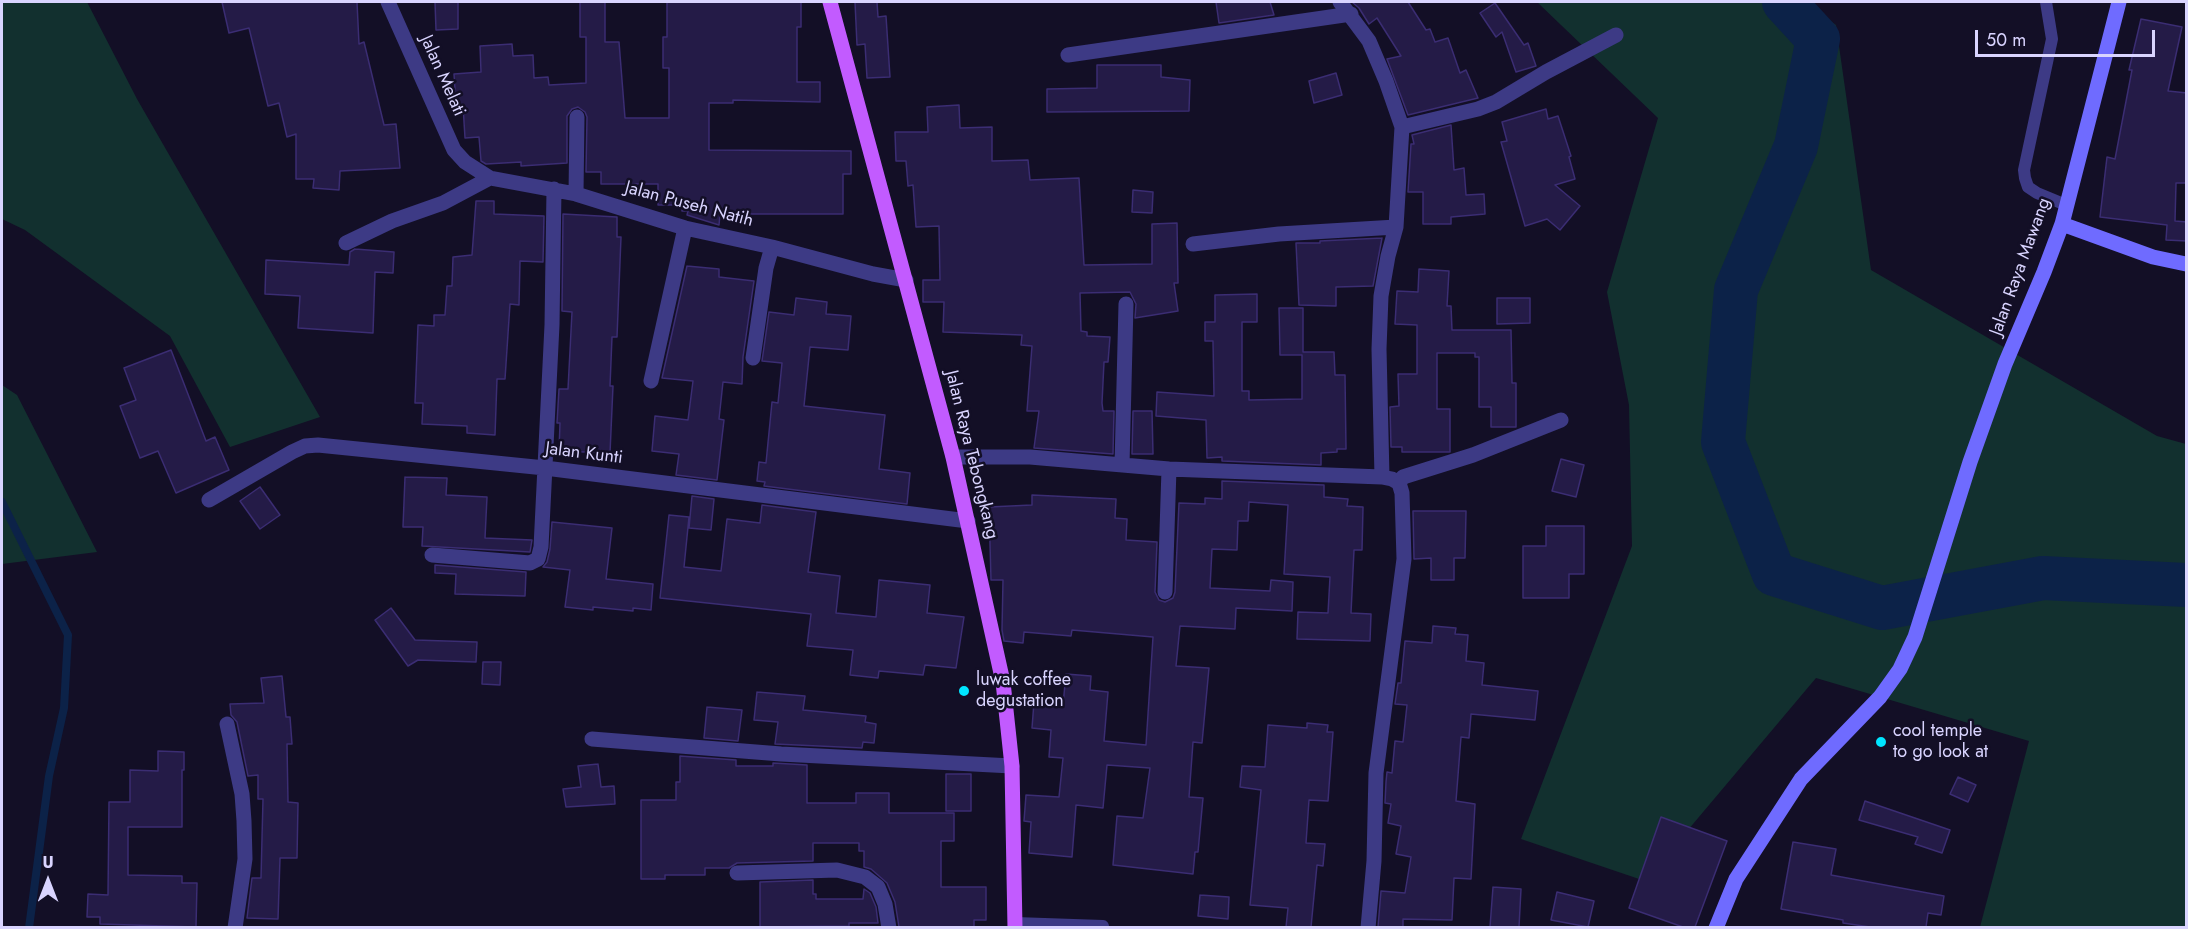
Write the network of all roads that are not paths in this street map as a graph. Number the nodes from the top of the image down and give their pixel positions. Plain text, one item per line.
1 (388, 2) edge
2 (830, 2) edge
3 (1340, 2) edge
4 (2046, 2) edge
5 (2119, 2) edge
6 (1351, 14) junction
7 (1616, 35) dead end
8 (1068, 55) dead end
9 (577, 117) dead end
10 (1402, 127) junction
11 (465, 162) joint
12 (489, 178) junction
13 (554, 189) junction
14 (576, 194) junction
15 (2066, 205) junction
16 (2062, 224) junction
17 (1396, 227) junction
18 (685, 228) junction
19 (346, 243) dead end
20 (1193, 244) dead end
21 (772, 247) junction
22 (2187, 264) edge
23 (906, 280) junction
24 (1126, 304) dead end
25 (753, 357) dead end
26 (651, 381) dead end
27 (1561, 420) dead end
28 (953, 457) junction
29 (1122, 465) junction
30 (545, 468) junction
31 (1169, 469) junction
32 (1382, 477) junction
33 (1399, 483) junction
34 (209, 500) dead end
35 (968, 521) junction
36 (432, 555) dead end
37 (1165, 592) dead end
38 (227, 724) dead end
39 (592, 739) dead end
40 (1012, 766) junction
41 (737, 873) dead end
42 (1015, 925) edge
43 (1103, 926) dead end
44 (234, 927) edge
45 (889, 927) edge
46 (1368, 927) edge
47 (1716, 927) edge

1 - 11 street, Jalan Melati
2 - 23 main road, Jalan Raya Tebongkang
3 - 6 street
4 - 15 lane
5 - 15 main road, Jalan Raya Mawang
6 - 8 street
6 - 10 street
7 - 10 street
9 - 14 street
10 - 17 street
11 - 12 street, Jalan Puseh Natih
12 - 13 street, Jalan Puseh Natih
12 - 19 street
13 - 14 street, Jalan Puseh Natih
13 - 30 street
14 - 18 street, Jalan Puseh Natih
15 - 16 main road, Jalan Raya Mawang
16 - 22 main road
16 - 47 main road, Jalan Raya Mawang
17 - 20 street
17 - 32 street
18 - 21 street, Jalan Puseh Natih
18 - 26 street
21 - 23 street, Jalan Puseh Natih
21 - 25 street
23 - 28 main road, Jalan Raya Tebongkang
24 - 29 street
27 - 33 street
28 - 29 street
28 - 35 main road, Jalan Raya Tebongkang
29 - 31 street
30 - 34 street, Jalan Kunti
30 - 35 street, Jalan Kunti
30 - 36 street
31 - 32 street
31 - 37 street
32 - 33 street
33 - 46 street
35 - 40 main road, Jalan Raya Tebongkang
38 - 44 street
39 - 40 street
40 - 42 main road, Jalan Raya Tebongkang
41 - 45 street
42 - 43 lane

